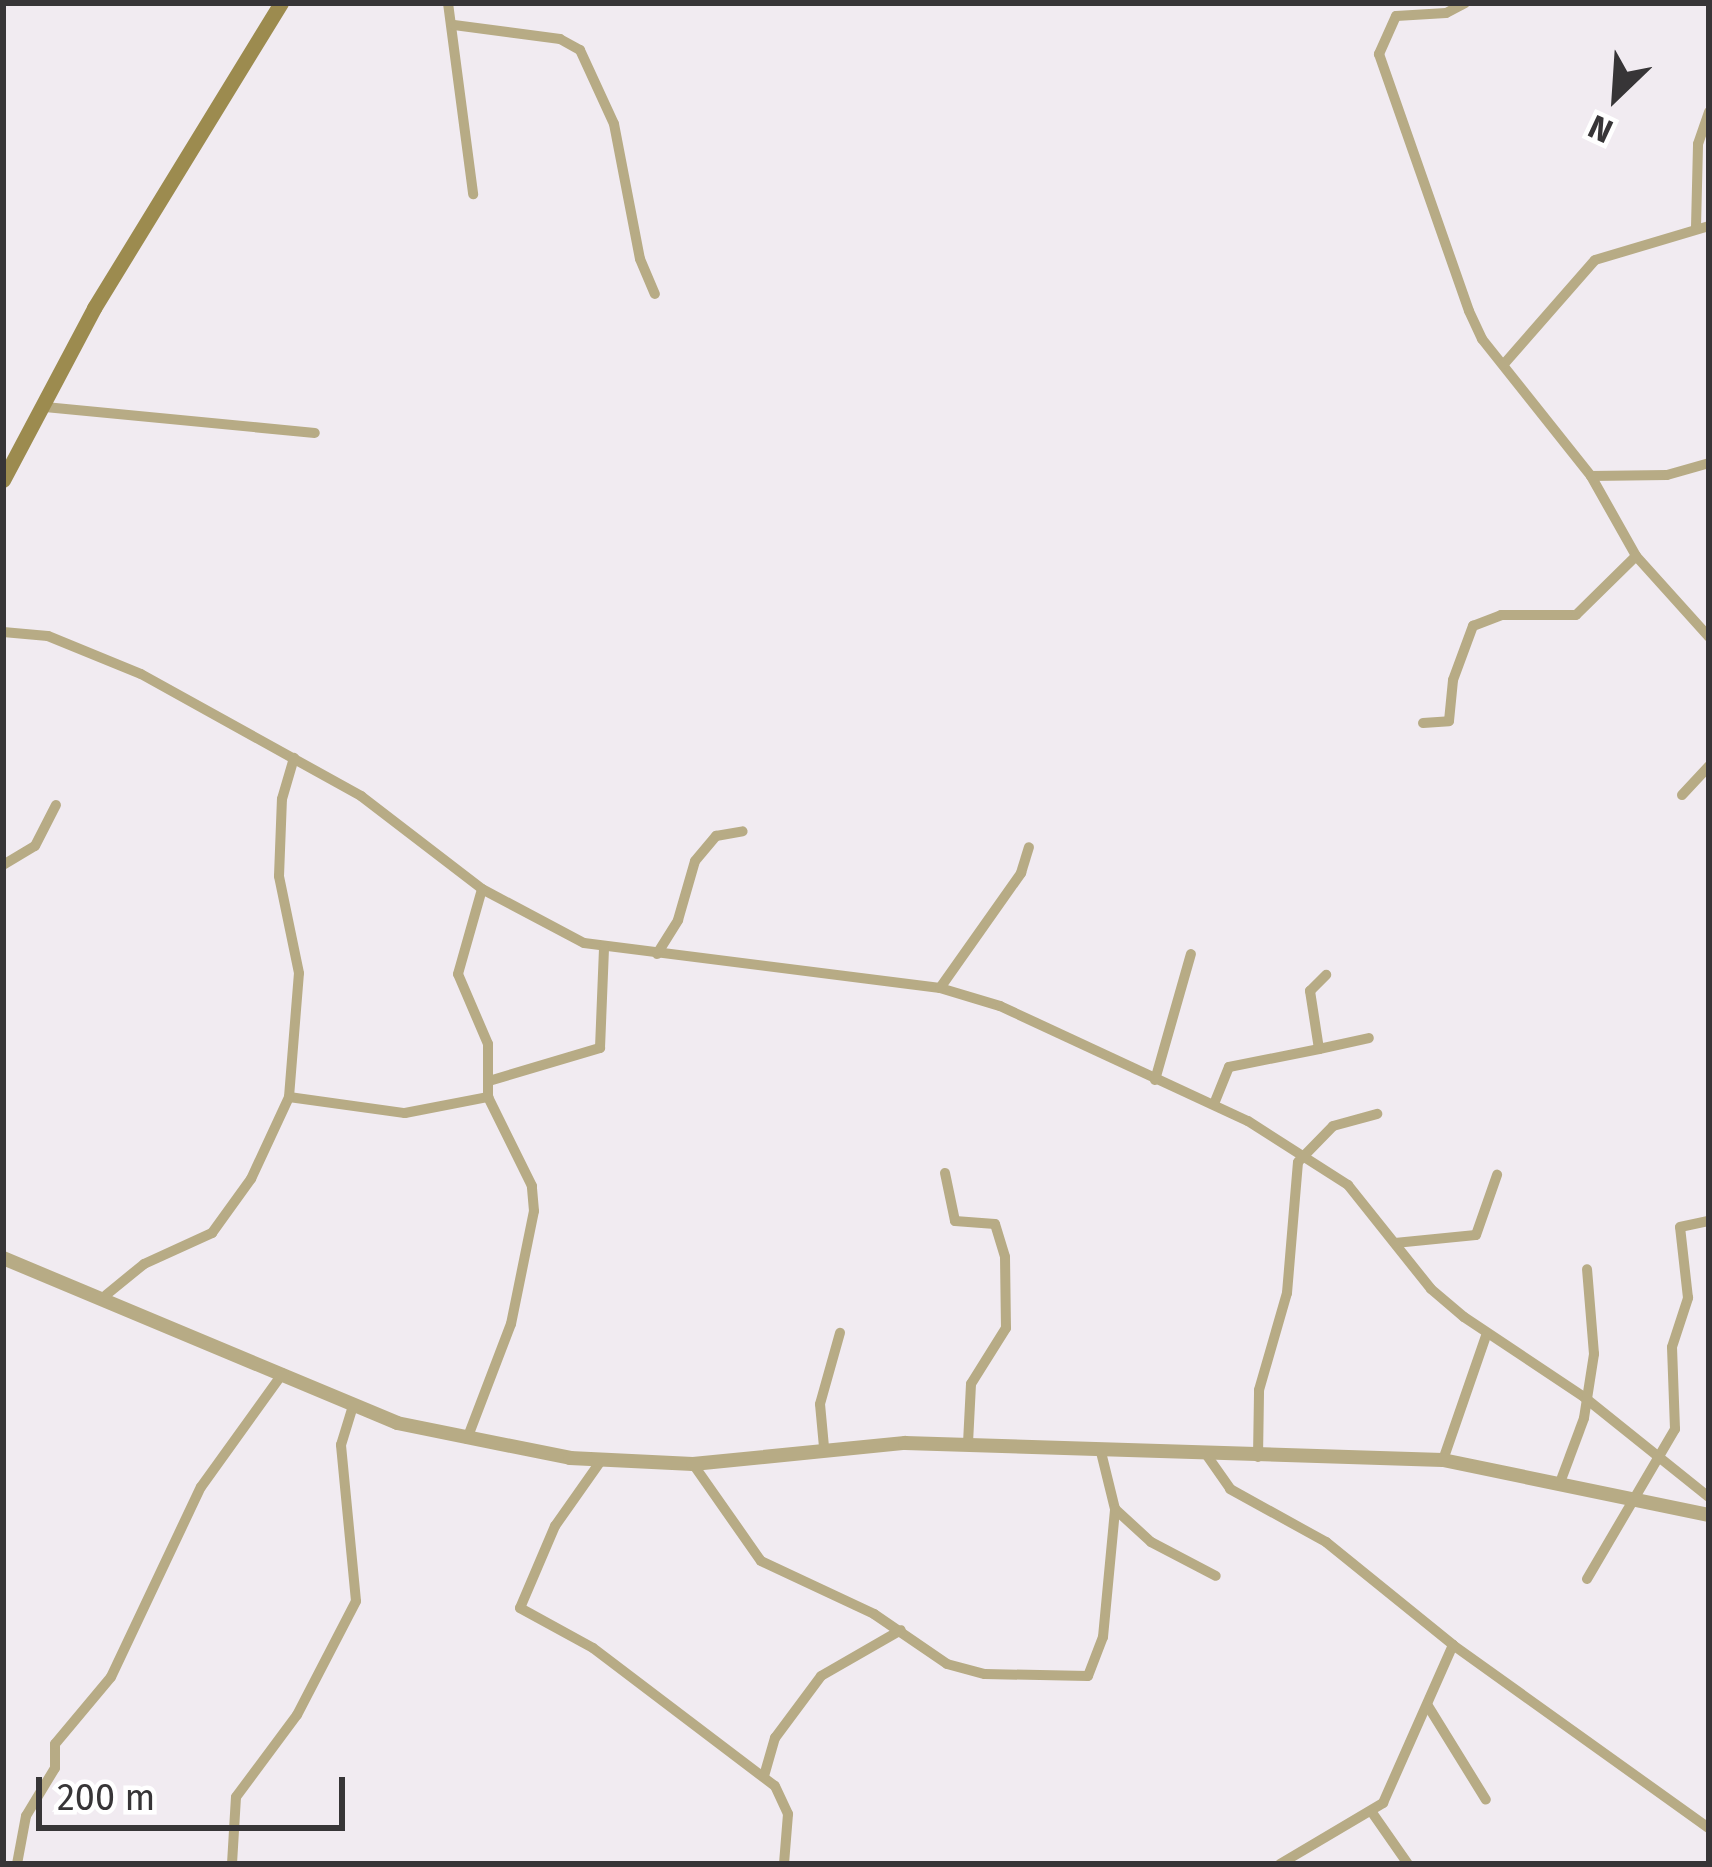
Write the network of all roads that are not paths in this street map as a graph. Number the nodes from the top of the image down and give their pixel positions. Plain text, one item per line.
1 (281, 3) edge
2 (448, 3) edge
3 (1465, 3) edge
4 (454, 25) junction
5 (1709, 112) edge
6 (473, 194) dead end
7 (1703, 227) edge
8 (655, 294) dead end
9 (1504, 364) junction
10 (45, 407) junction
11 (316, 433) dead end
12 (10, 450) edge
13 (1709, 463) edge
14 (1591, 476) junction
15 (3, 480) edge
16 (1636, 556) junction
17 (3, 632) edge
18 (1709, 637) edge
19 (1424, 723) dead end
20 (294, 758) junction
21 (1709, 766) edge
22 (1682, 795) dead end
23 (56, 805) dead end
24 (743, 831) dead end
25 (1029, 848) dead end
26 (3, 865) edge
27 (482, 889) junction
28 (604, 948) junction
29 (656, 954) junction
30 (1191, 954) dead end
31 (1326, 975) dead end
32 (940, 988) junction
33 (1369, 1038) dead end
34 (1318, 1049) junction
35 (1155, 1080) junction
36 (489, 1081) junction
37 (289, 1097) junction
38 (488, 1097) junction
39 (1214, 1105) junction
40 (1377, 1114) dead end
41 (1306, 1155) junction
42 (945, 1173) dead end
43 (1497, 1175) dead end
44 (1709, 1221) edge
45 (1395, 1243) junction
46 (3, 1258) edge
47 (1586, 1269) dead end
48 (106, 1295) junction
49 (840, 1333) dead end
50 (1487, 1334) junction
51 (283, 1372) junction
52 (1584, 1397) junction
53 (353, 1406) junction
54 (467, 1439) junction
55 (968, 1444) junction
56 (824, 1447) junction
57 (1101, 1452) junction
58 (1659, 1454) junction
59 (1208, 1457) junction
60 (1258, 1457) junction
61 (1443, 1460) junction
62 (600, 1462) junction
63 (693, 1463) junction
64 (1561, 1480) junction
65 (1709, 1497) edge
66 (1632, 1499) junction
67 (1115, 1509) junction
68 (1709, 1515) edge
69 (1216, 1576) dead end
70 (1587, 1580) dead end
71 (874, 1614) junction
72 (901, 1630) junction
73 (875, 1642) junction
74 (1453, 1645) junction
75 (1428, 1706) junction
76 (765, 1759) junction
77 (747, 1767) junction
78 (764, 1776) junction
79 (1486, 1800) dead end
80 (1371, 1810) junction
81 (1709, 1828) edge
82 (17, 1864) edge
83 (232, 1864) edge
84 (784, 1864) edge
85 (1280, 1864) edge
86 (1408, 1864) edge

1 - 10 main road
2 - 4 street
3 - 9 street
4 - 6 street
4 - 8 street
5 - 7 street
7 - 9 street
9 - 14 street
10 - 11 street
10 - 12 main road
12 - 15 main road
13 - 14 street
14 - 16 street
16 - 18 street
16 - 19 street
17 - 20 street
20 - 27 street
20 - 37 street
21 - 22 street
23 - 26 street
24 - 29 street
25 - 32 street
27 - 28 street
27 - 36 street
28 - 29 street
28 - 36 street
29 - 32 street
30 - 35 street
31 - 34 street
32 - 35 street
33 - 34 street
34 - 39 street
35 - 39 street
36 - 38 street
37 - 38 street
37 - 48 street
38 - 54 street
39 - 41 street
40 - 41 street
41 - 45 street
41 - 60 street
42 - 55 street
43 - 45 street
44 - 58 street
45 - 50 street
46 - 48 street
47 - 52 street
48 - 51 street
49 - 56 street
50 - 52 street
50 - 61 street
51 - 53 street
51 - 82 street
52 - 58 street
52 - 64 street
53 - 54 street
53 - 83 street
54 - 62 street
55 - 56 street
55 - 57 street
56 - 63 street
57 - 59 street
57 - 67 street
58 - 65 street
58 - 66 street
59 - 60 street
59 - 74 street
60 - 61 street
61 - 64 street
62 - 63 street
62 - 77 street
63 - 71 street
64 - 66 street
66 - 68 street
66 - 70 street
67 - 69 street
67 - 72 street
71 - 72 street
71 - 73 street
72 - 73 street
73 - 76 street
74 - 75 street
74 - 81 street
75 - 79 street
75 - 80 street
76 - 77 street
76 - 78 street
77 - 78 street
78 - 84 street
80 - 85 street
80 - 86 street

